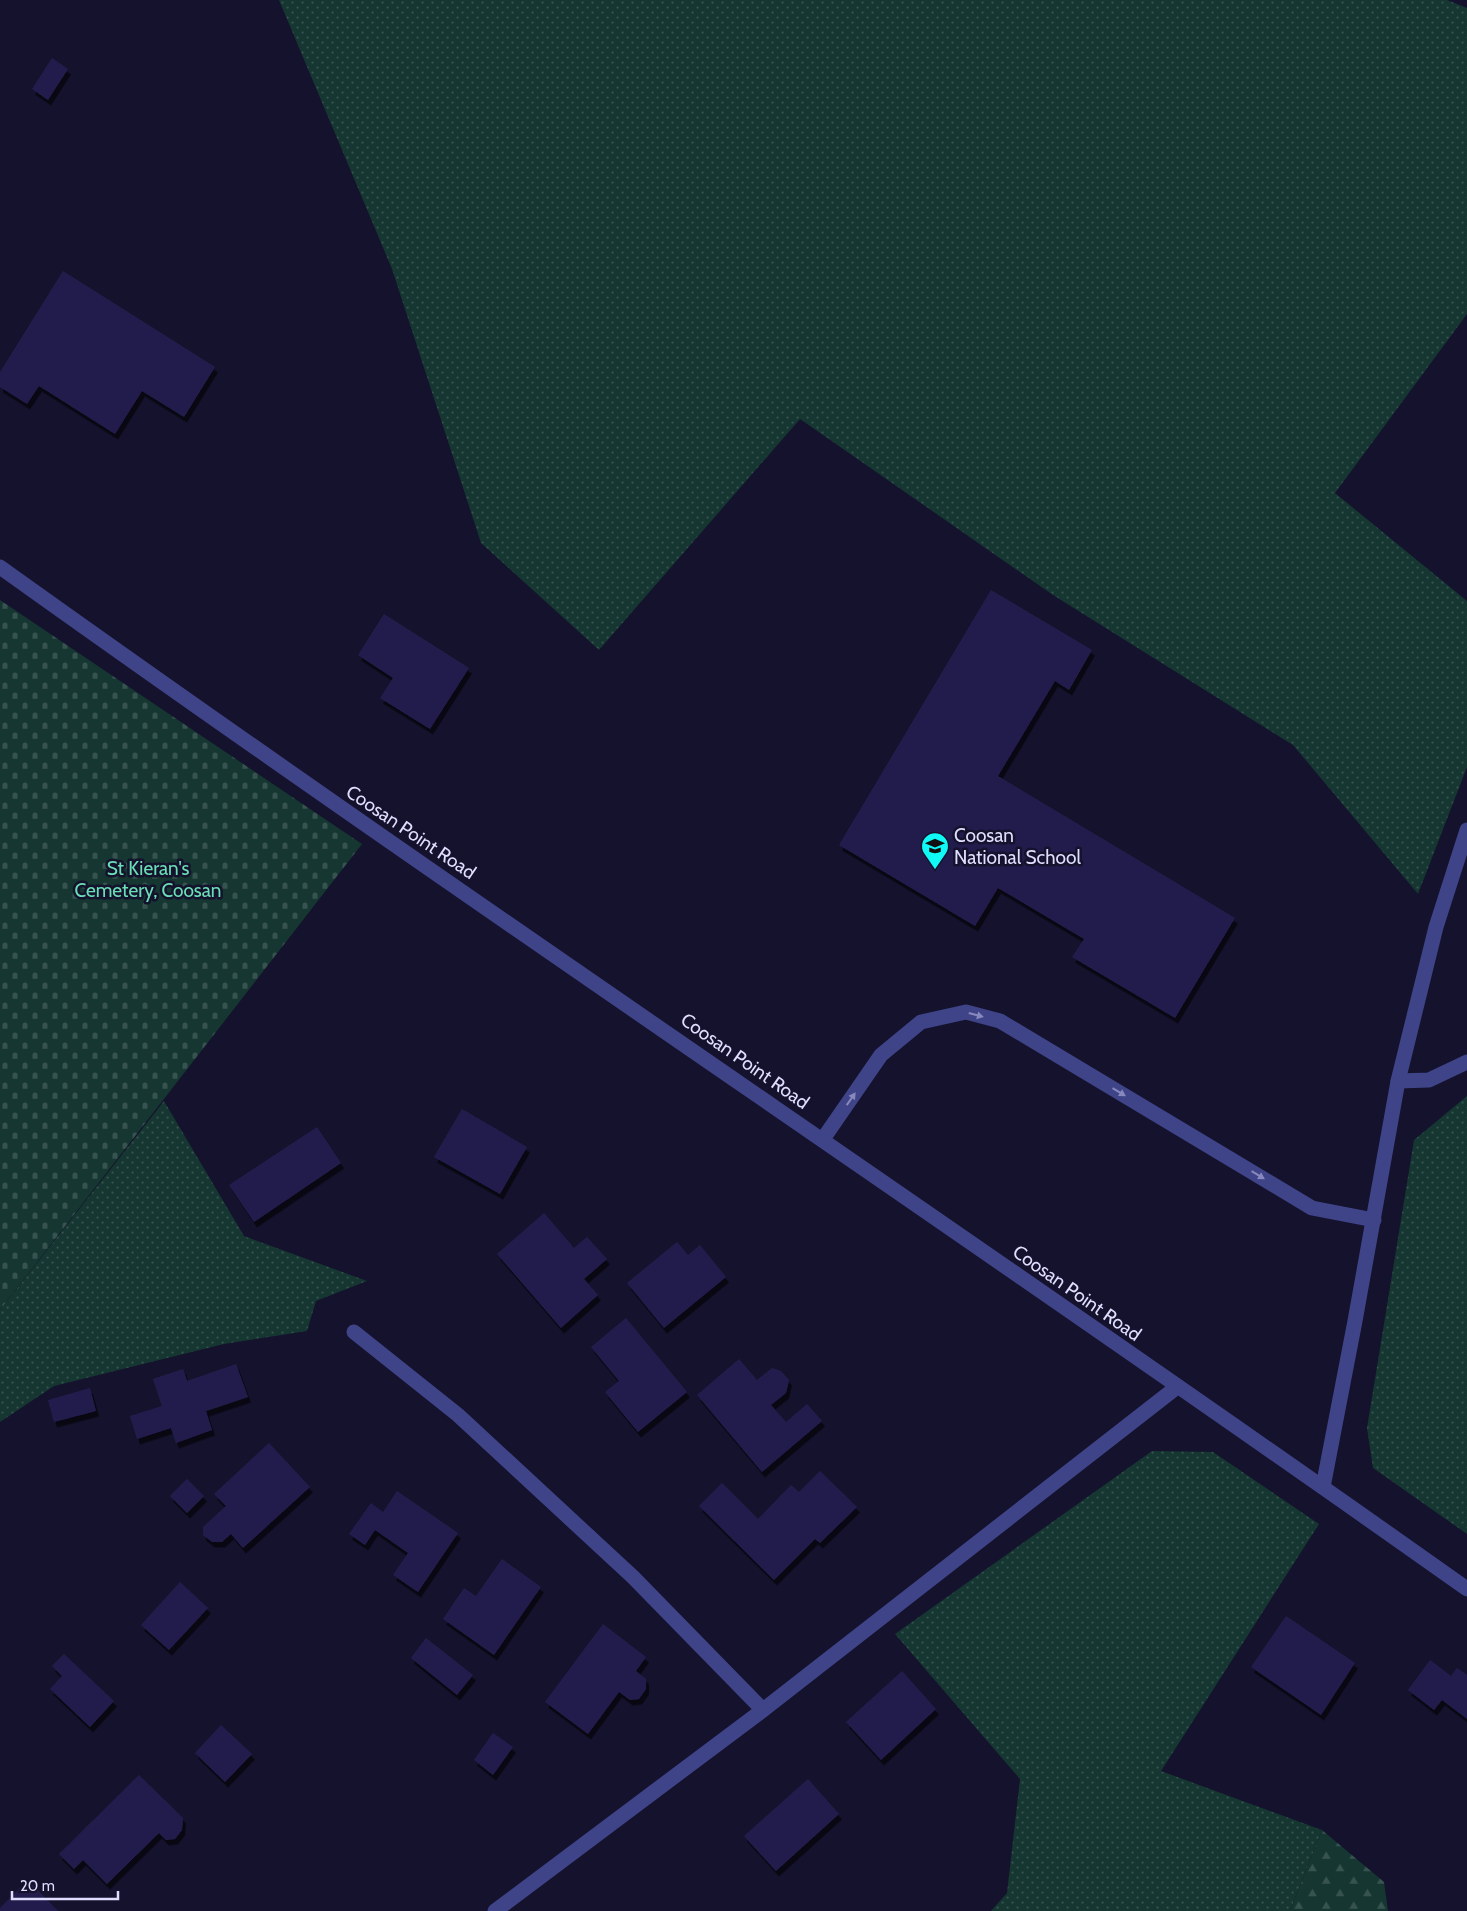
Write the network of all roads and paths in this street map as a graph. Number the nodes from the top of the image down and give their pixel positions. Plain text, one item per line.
1 (0, 567) edge
2 (1467, 830) edge
3 (1467, 1062) edge
4 (1398, 1081) junction
5 (823, 1139) junction
6 (1374, 1220) junction
7 (354, 1332) dead end
8 (1177, 1387) junction
9 (1323, 1487) junction
10 (1467, 1589) edge
11 (763, 1710) junction
12 (495, 1911) edge

1 - 5 street, Coosan Point Road
2 - 4 street
3 - 4 street
4 - 6 street
5 -> 6 street
5 - 8 street, Coosan Point Road
6 - 9 street
7 - 11 street
8 - 9 street, Coosan Point Road
8 - 11 street
9 - 10 street, Coosan Point Road
11 - 12 street

